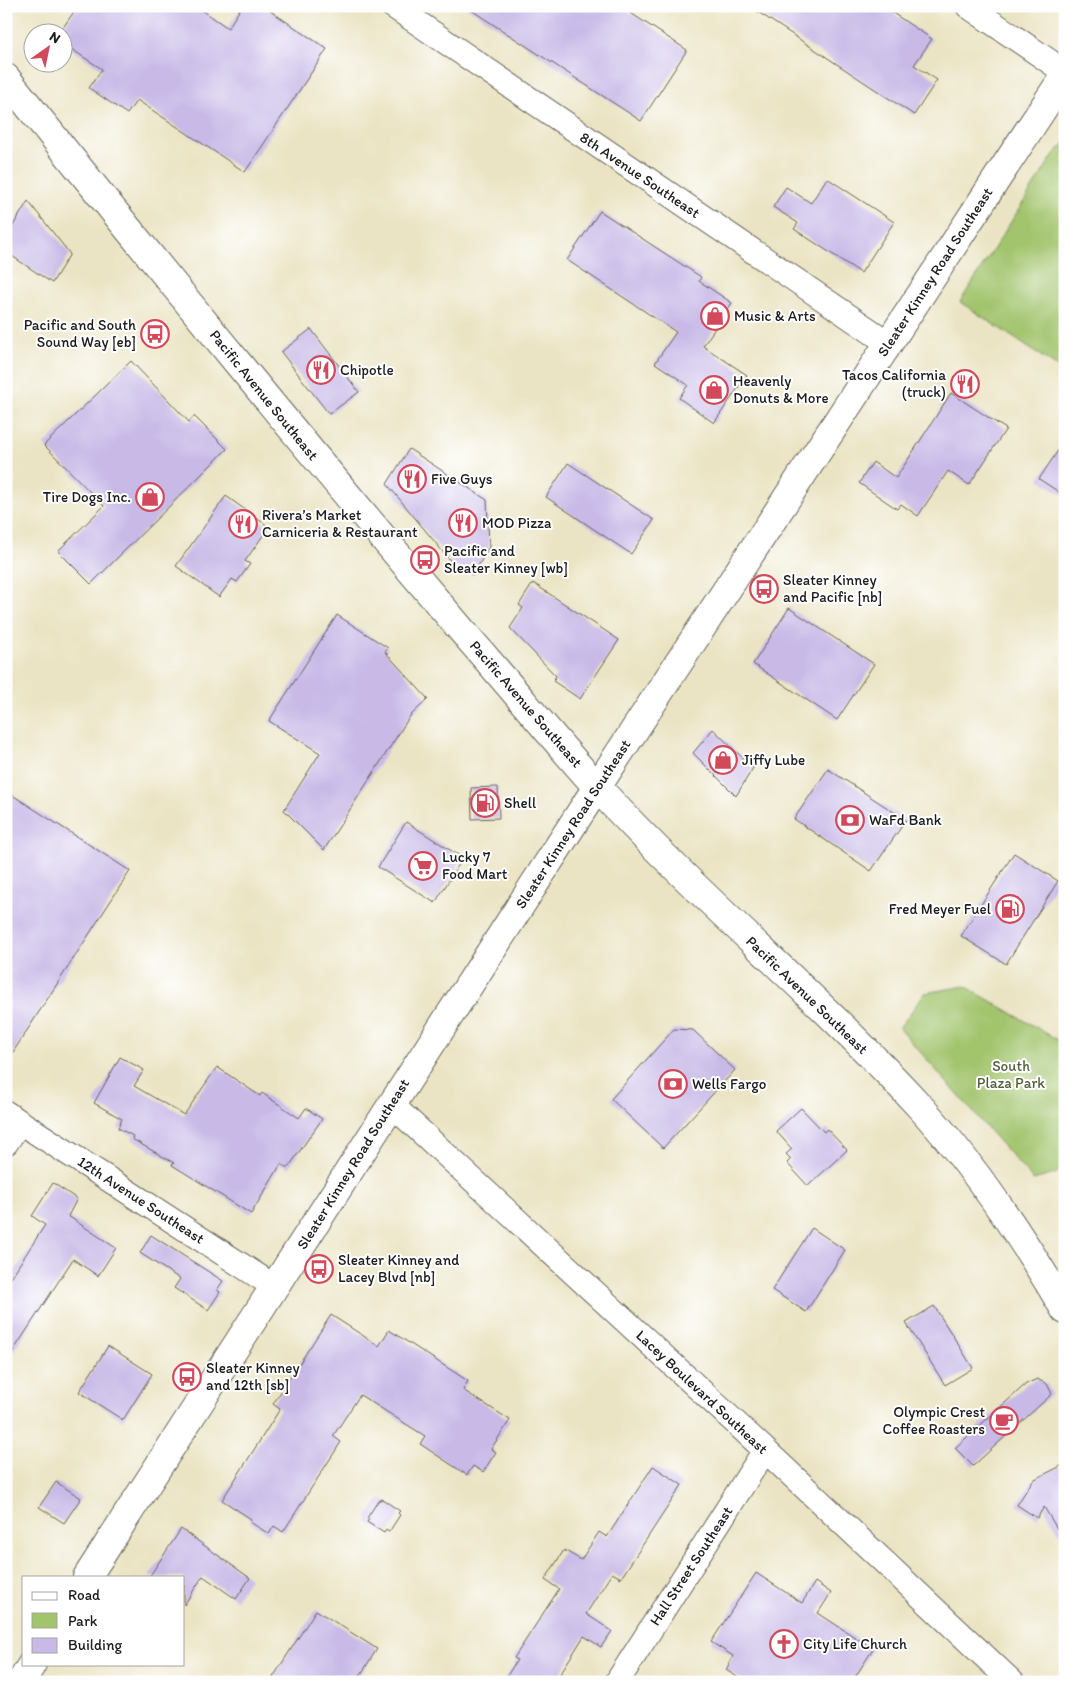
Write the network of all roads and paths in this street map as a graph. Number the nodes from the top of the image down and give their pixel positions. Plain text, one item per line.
1 (393, 6) edge
2 (968, 6) edge
3 (1065, 73) edge
4 (6, 78) edge
5 (888, 343) junction
6 (597, 786) junction
7 (391, 1104) junction
8 (13, 1117) edge
9 (6, 1143) edge
10 (275, 1287) junction
11 (1065, 1310) edge
12 (765, 1450) junction
13 (88, 1576) edge
14 (31, 1666) edge
15 (20, 1682) edge
16 (617, 1682) edge
17 (1012, 1682) edge

1 - 5 street, 8th Avenue Southeast
2 - 3 street
3 - 5 main road, Sleater Kinney Road Southeast
4 - 6 main road, Pacific Avenue Southeast
5 - 6 main road, Sleater Kinney Road Southeast
6 - 7 main road, Sleater Kinney Road Southeast
6 - 11 main road, Pacific Avenue Southeast
7 - 10 main road, Sleater Kinney Road Southeast
7 - 12 street, Lacey Boulevard Southeast
8 - 9 street
8 - 10 street, 12th Avenue Southeast
10 - 13 main road, Sleater Kinney Road Southeast
12 - 16 street, Hall Street Southeast
12 - 17 street, Lacey Boulevard Southeast
14 - 15 main road

